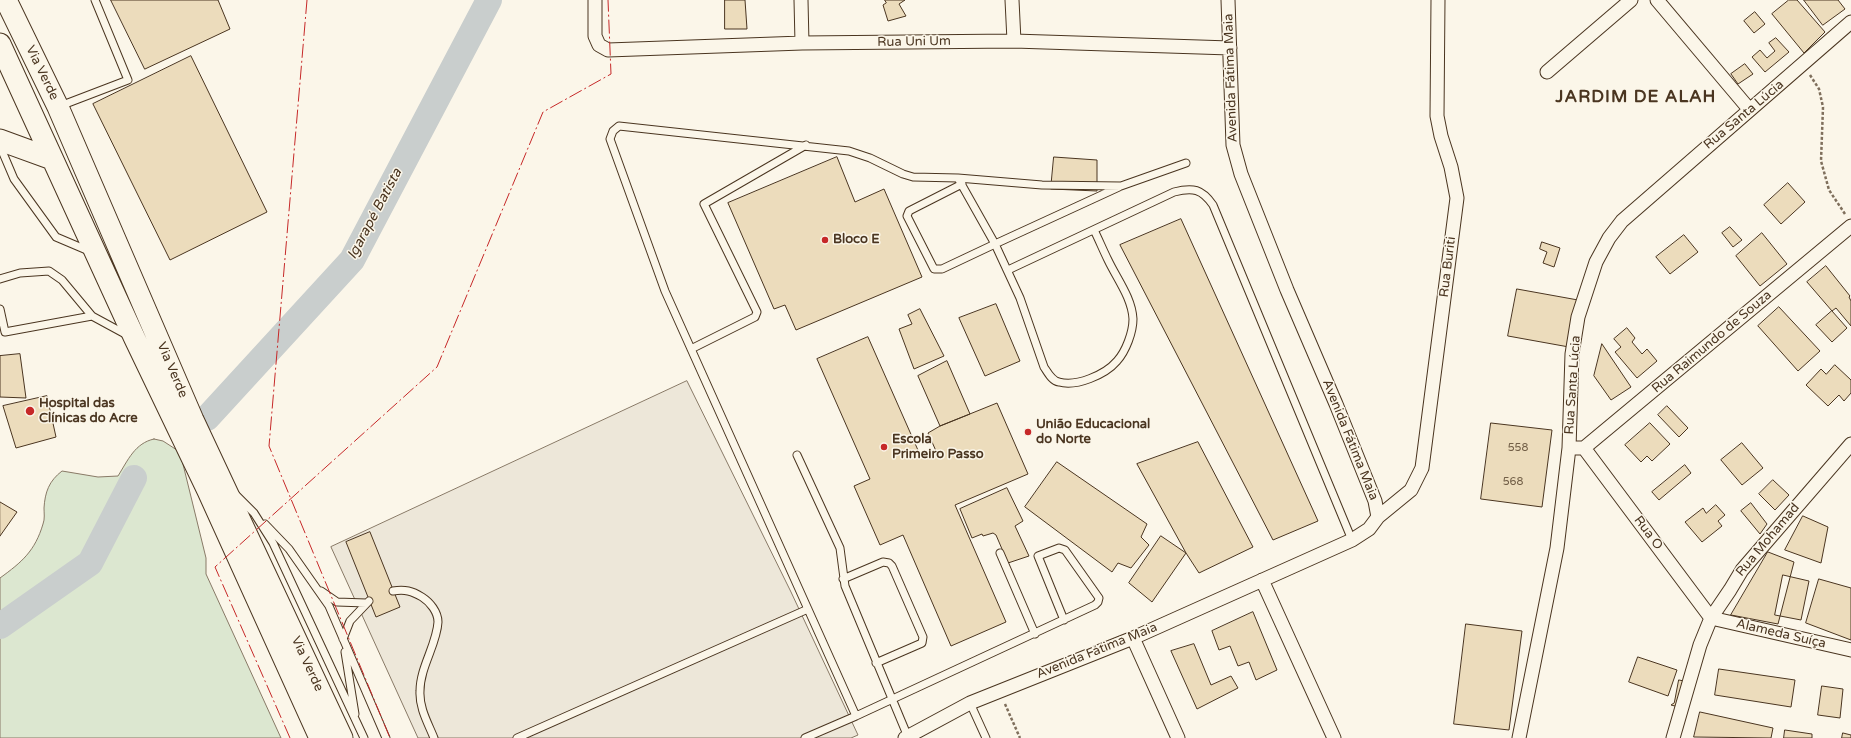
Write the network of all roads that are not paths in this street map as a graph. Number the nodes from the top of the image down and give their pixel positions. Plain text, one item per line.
1 (6, 0) edge
2 (95, 0) edge
3 (595, 0) edge
4 (801, 0) edge
5 (1012, 0) edge
6 (1228, 0) edge
7 (1438, 0) edge
8 (1631, 0) edge
9 (1657, 0) edge
10 (1851, 22) edge
11 (1014, 40) junction
12 (0, 44) edge
13 (802, 44) junction
14 (1230, 48) junction
15 (1547, 72) dead end
16 (58, 107) junction
17 (1749, 109) junction
18 (0, 140) edge
19 (807, 145) junction
20 (0, 146) edge
21 (52, 158) junction
22 (1186, 163) dead end
23 (960, 181) junction
24 (1121, 186) junction
25 (1849, 221) edge
26 (1094, 230) junction
27 (995, 244) junction
28 (95, 253) junction
29 (1008, 270) junction
30 (0, 279) edge
31 (0, 308) edge
32 (92, 316) junction
33 (134, 339) junction
34 (691, 349) junction
35 (1851, 444) edge
36 (1569, 448) junction
37 (1584, 448) junction
38 (797, 456) dead end
39 (222, 481) junction
40 (254, 512) junction
41 (1378, 517) junction
42 (1352, 540) junction
43 (1000, 554) dead end
44 (843, 579) junction
45 (1262, 580) junction
46 (318, 589) junction
47 (393, 591) dead end
48 (808, 609) junction
49 (1712, 618) junction
50 (1064, 620) junction
51 (1035, 634) junction
52 (343, 638) junction
53 (1133, 638) junction
54 (1851, 650) edge
55 (876, 663) junction
56 (892, 699) junction
57 (970, 703) junction
58 (856, 716) junction
59 (356, 722) junction
60 (906, 737) edge
61 (320, 738) edge
62 (342, 738) edge
63 (364, 738) edge
64 (386, 738) edge
65 (434, 738) edge
66 (517, 738) edge
67 (805, 738) edge
68 (986, 738) edge
69 (1178, 738) edge
70 (1334, 738) edge
71 (1519, 738) edge
72 (1673, 738) edge

1 - 16 main road, Via Verde
2 - 16 lane
3 - 13 street, Rua Uni Um
4 - 13 street
5 - 11 street
6 - 14 street, Avenida Fátima Maia
7 - 41 street, Rua Buriti
8 - 15 street
9 - 17 street
10 - 17 street, Rua Santa Lúcia
11 - 13 street, Rua Uni Um
11 - 14 street, Rua Uni Um
12 - 21 main road, Via Verde
14 - 41 street, Avenida Fátima Maia
16 - 39 main road, Via Verde
17 - 36 street, Rua Santa Lúcia
18 - 21 main road
19 - 23 lane
19 - 34 lane
19 - 34 lane
20 - 28 lane
21 - 28 main road, Via Verde
22 - 24 lane
23 - 24 lane
23 - 27 lane
23 - 27 lane
24 - 27 lane
25 - 37 street, Rua Raimundo de Souza
26 - 29 lane
26 - 29 lane
26 - 42 lane
27 - 29 lane
28 - 33 main road, Via Verde
30 - 32 lane
31 - 32 lane
32 - 33 lane
33 - 61 main road, Via Verde
34 - 48 lane
35 - 49 street, Rua Mohamad
36 - 37 street
36 - 71 street, Rua Santa Lúcia
37 - 49 street, Rua O
38 - 44 lane
39 - 40 lane
39 - 62 main road, Via Verde
40 - 46 lane
40 - 59 lane
41 - 42 street, Avenida Fátima Maia
42 - 45 street, Avenida Fátima Maia
43 - 51 lane
44 - 55 lane
44 - 55 lane
45 - 53 street, Avenida Fátima Maia
45 - 70 street
46 - 52 lane
46 - 52 lane
47 - 65 lane
48 - 58 lane
48 - 66 lane
49 - 54 street, Alameda Suíça
49 - 72 street, Rua Mohamad
50 - 50 lane
50 - 51 lane
51 - 56 lane
52 - 59 lane
52 - 64 lane
53 - 57 street, Avenida Fátima Maia
53 - 69 street
55 - 56 lane
56 - 58 lane
56 - 60 lane
57 - 60 street, Avenida Fátima Maia
57 - 68 lane
58 - 67 lane
59 - 63 lane

